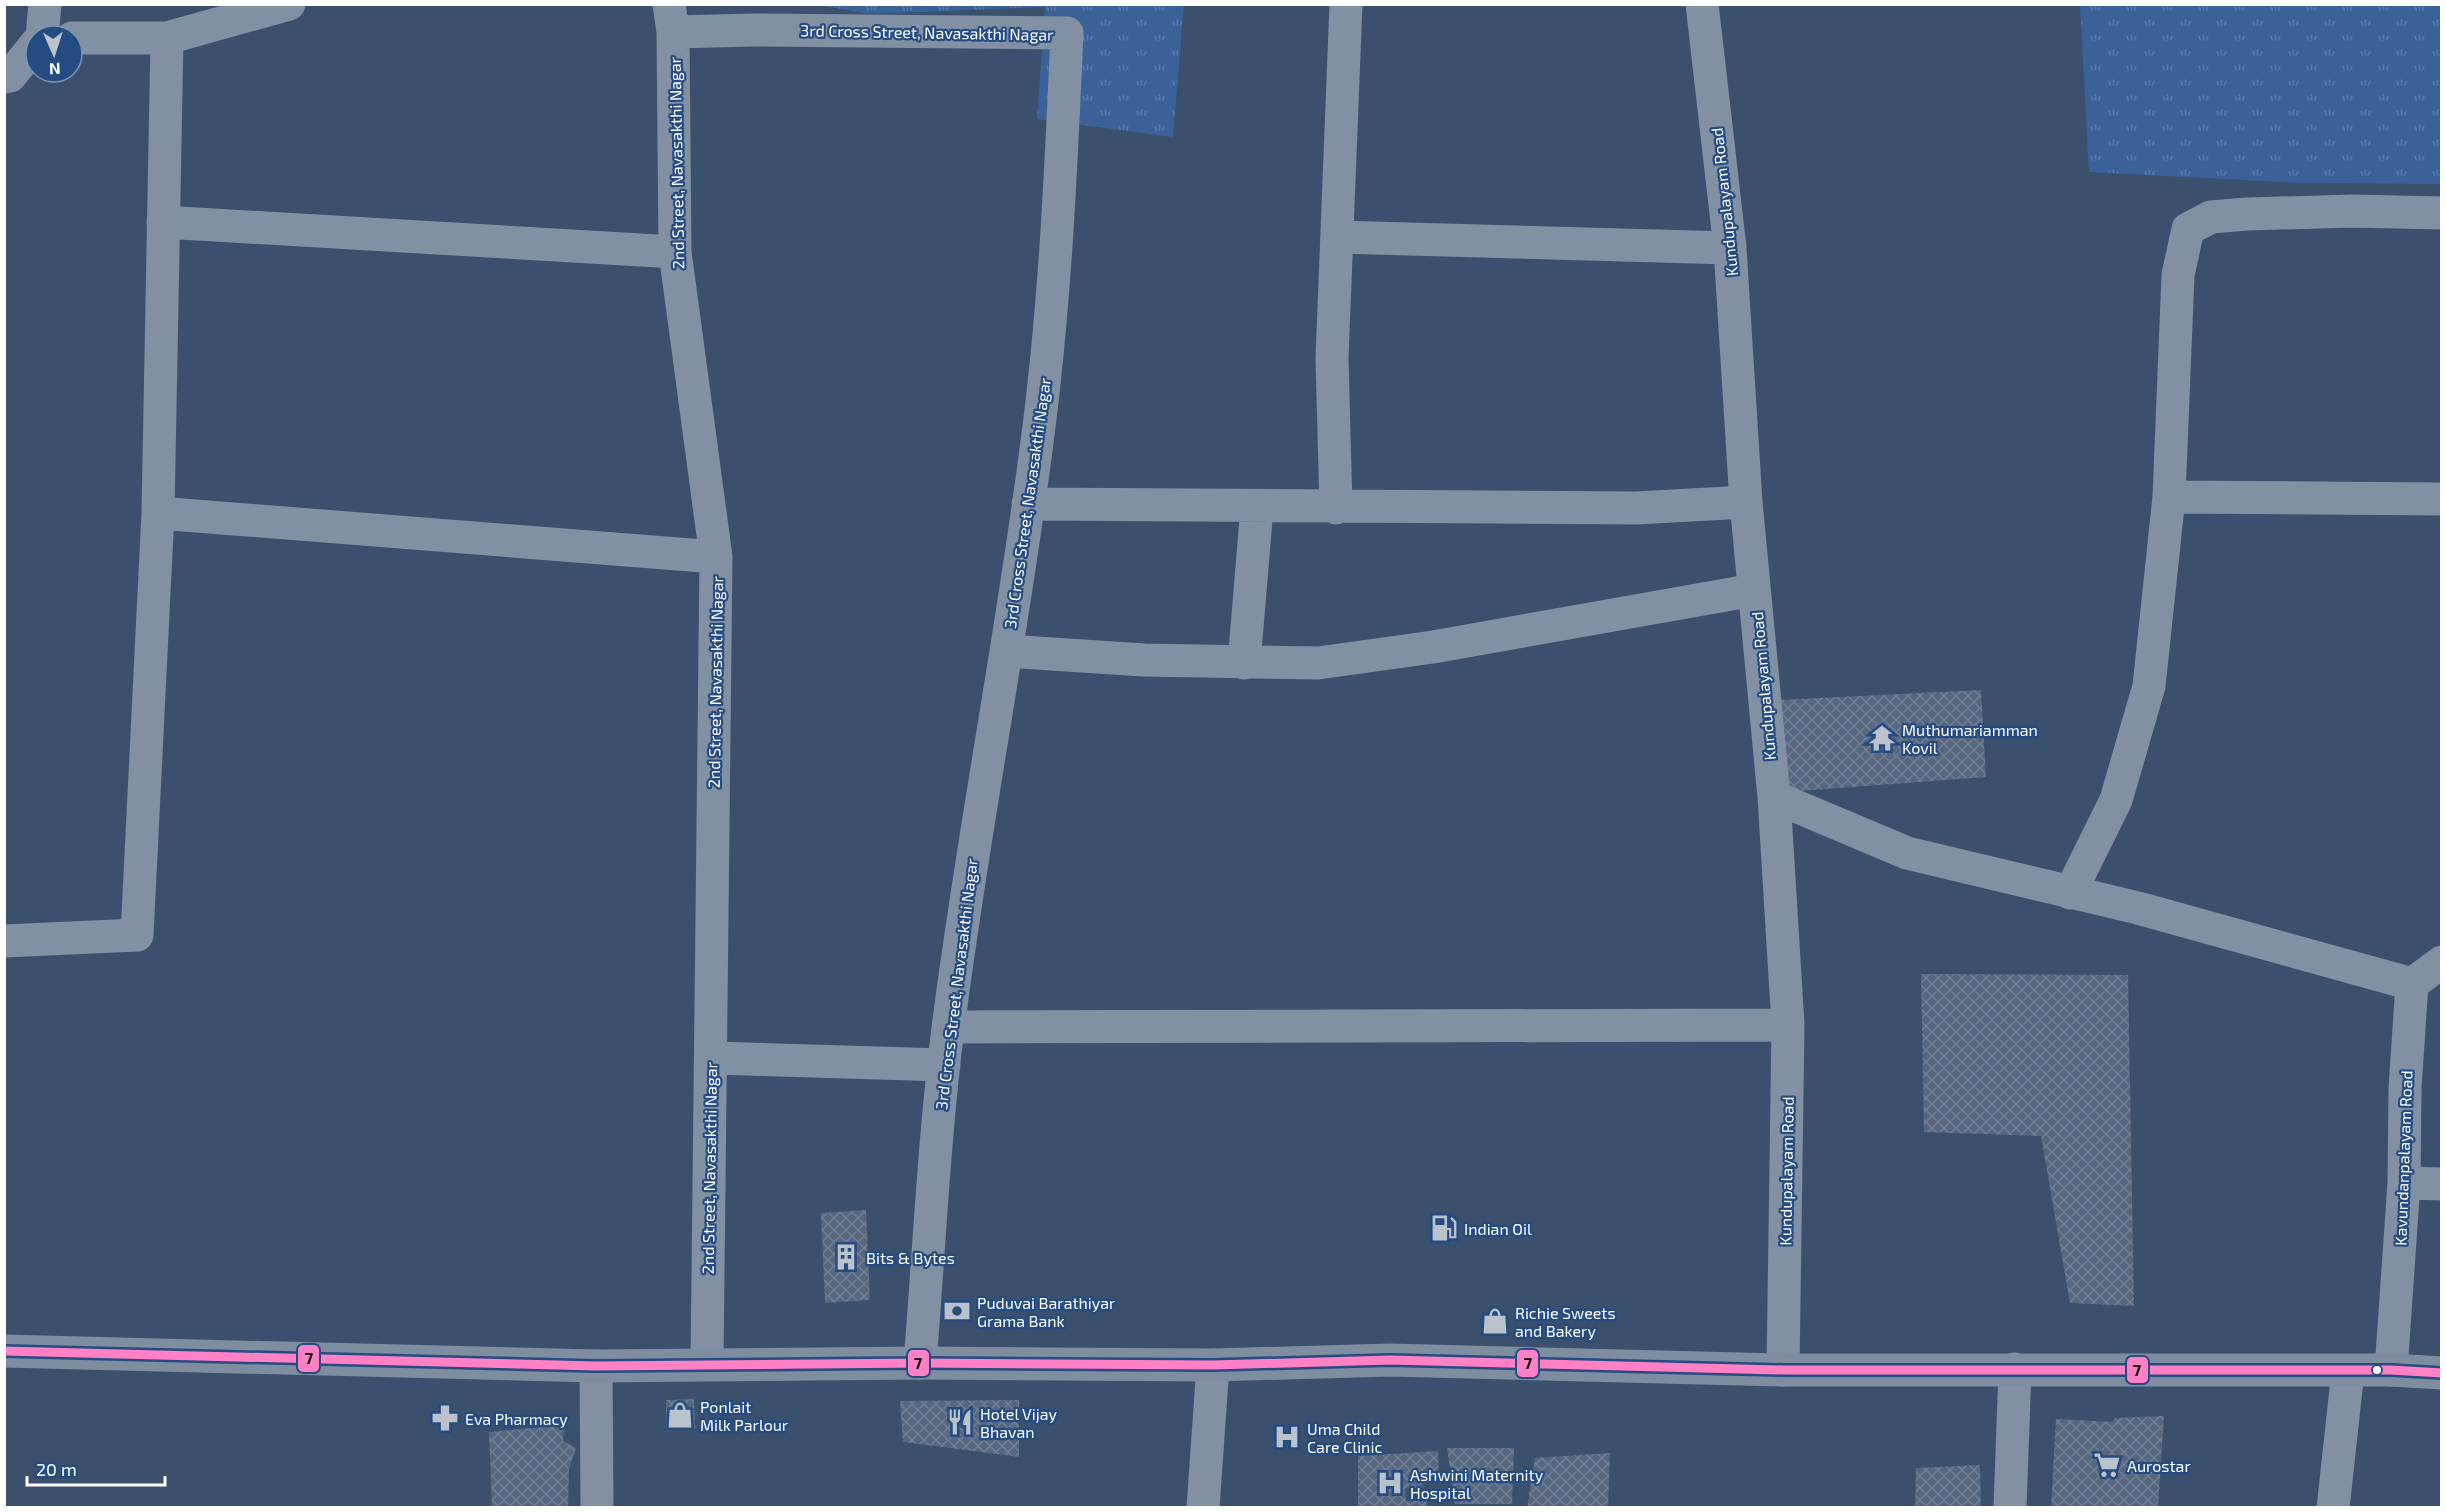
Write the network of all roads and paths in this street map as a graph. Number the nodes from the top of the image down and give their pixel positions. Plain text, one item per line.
1 (45, 4) edge
2 (289, 4) edge
3 (1346, 4) edge
4 (1702, 4) edge
5 (671, 18) edge
6 (43, 24) edge
7 (84, 38) edge
8 (167, 39) junction
9 (24, 58) edge
10 (7, 77) edge
11 (2442, 213) edge
12 (163, 222) junction
13 (1337, 237) junction
14 (1730, 248) junction
15 (675, 252) junction
16 (2169, 497) junction
17 (2442, 499) edge
18 (1746, 502) junction
19 (1028, 504) junction
20 (1257, 507) junction
21 (1336, 508) junction
22 (158, 513) junction
23 (716, 557) junction
24 (1754, 590) junction
25 (1006, 651) junction
26 (1244, 663) junction
27 (1774, 797) junction
28 (2070, 893) junction
29 (4, 941) edge
30 (2442, 962) edge
31 (2412, 984) junction
32 (1788, 1025) junction
33 (949, 1027) junction
34 (711, 1058) junction
35 (944, 1065) junction
36 (2404, 1183) junction
37 (2442, 1184) edge
38 (4, 1351) edge
39 (707, 1363) junction
40 (920, 1363) junction
41 (1213, 1365) junction
42 (596, 1366) junction
43 (1783, 1370) junction
44 (2015, 1370) junction
45 (2391, 1370) junction
46 (2349, 1371) junction
47 (2442, 1373) edge
48 (597, 1508) edge
49 (1203, 1508) edge
50 (2010, 1508) edge
51 (2333, 1508) edge

1 - 6 street
2 - 8 street
3 - 13 street
4 - 14 street, Kundupalayam Road
5 - 15 street, 2nd Street, Navasakthi Nagar
5 - 19 street, 3rd Cross Street, Navasakthi Nagar
7 - 8 street
8 - 12 street
9 - 10 street
11 - 16 street
12 - 15 street
12 - 22 street
13 - 14 street
13 - 21 street
14 - 18 street, Kundupalayam Road
15 - 23 street, 2nd Street, Navasakthi Nagar
16 - 17 street
16 - 28 street
18 - 21 street
18 - 24 street, Kundupalayam Road
19 - 20 street
19 - 25 street, 3rd Cross Street, Navasakthi Nagar
20 - 21 street
20 - 26 street
22 - 23 street
22 - 29 street
23 - 34 street, 2nd Street, Navasakthi Nagar
24 - 26 street
24 - 27 street, Kundupalayam Road
25 - 26 street
25 - 33 street, 3rd Cross Street, Navasakthi Nagar
27 - 28 street
27 - 32 street, Kundupalayam Road
28 - 31 street
30 - 31 street
31 - 36 street, Kavundanpalayam Road
32 - 33 street
32 - 43 street, Kundupalayam Road
33 - 35 street, 3rd Cross Street, Navasakthi Nagar
34 - 35 street
34 - 39 street, 2nd Street, Navasakthi Nagar
35 - 40 street, 3rd Cross Street, Navasakthi Nagar
36 - 37 street
36 - 45 street, Kavundanpalayam Road
38 - 42 main road
39 - 40 main road
39 - 42 main road
40 - 41 main road
41 - 43 main road
41 - 49 street
42 - 48 street
43 - 44 main road
44 - 46 main road
44 - 50 street
45 - 46 main road
45 - 47 main road
46 - 51 street

